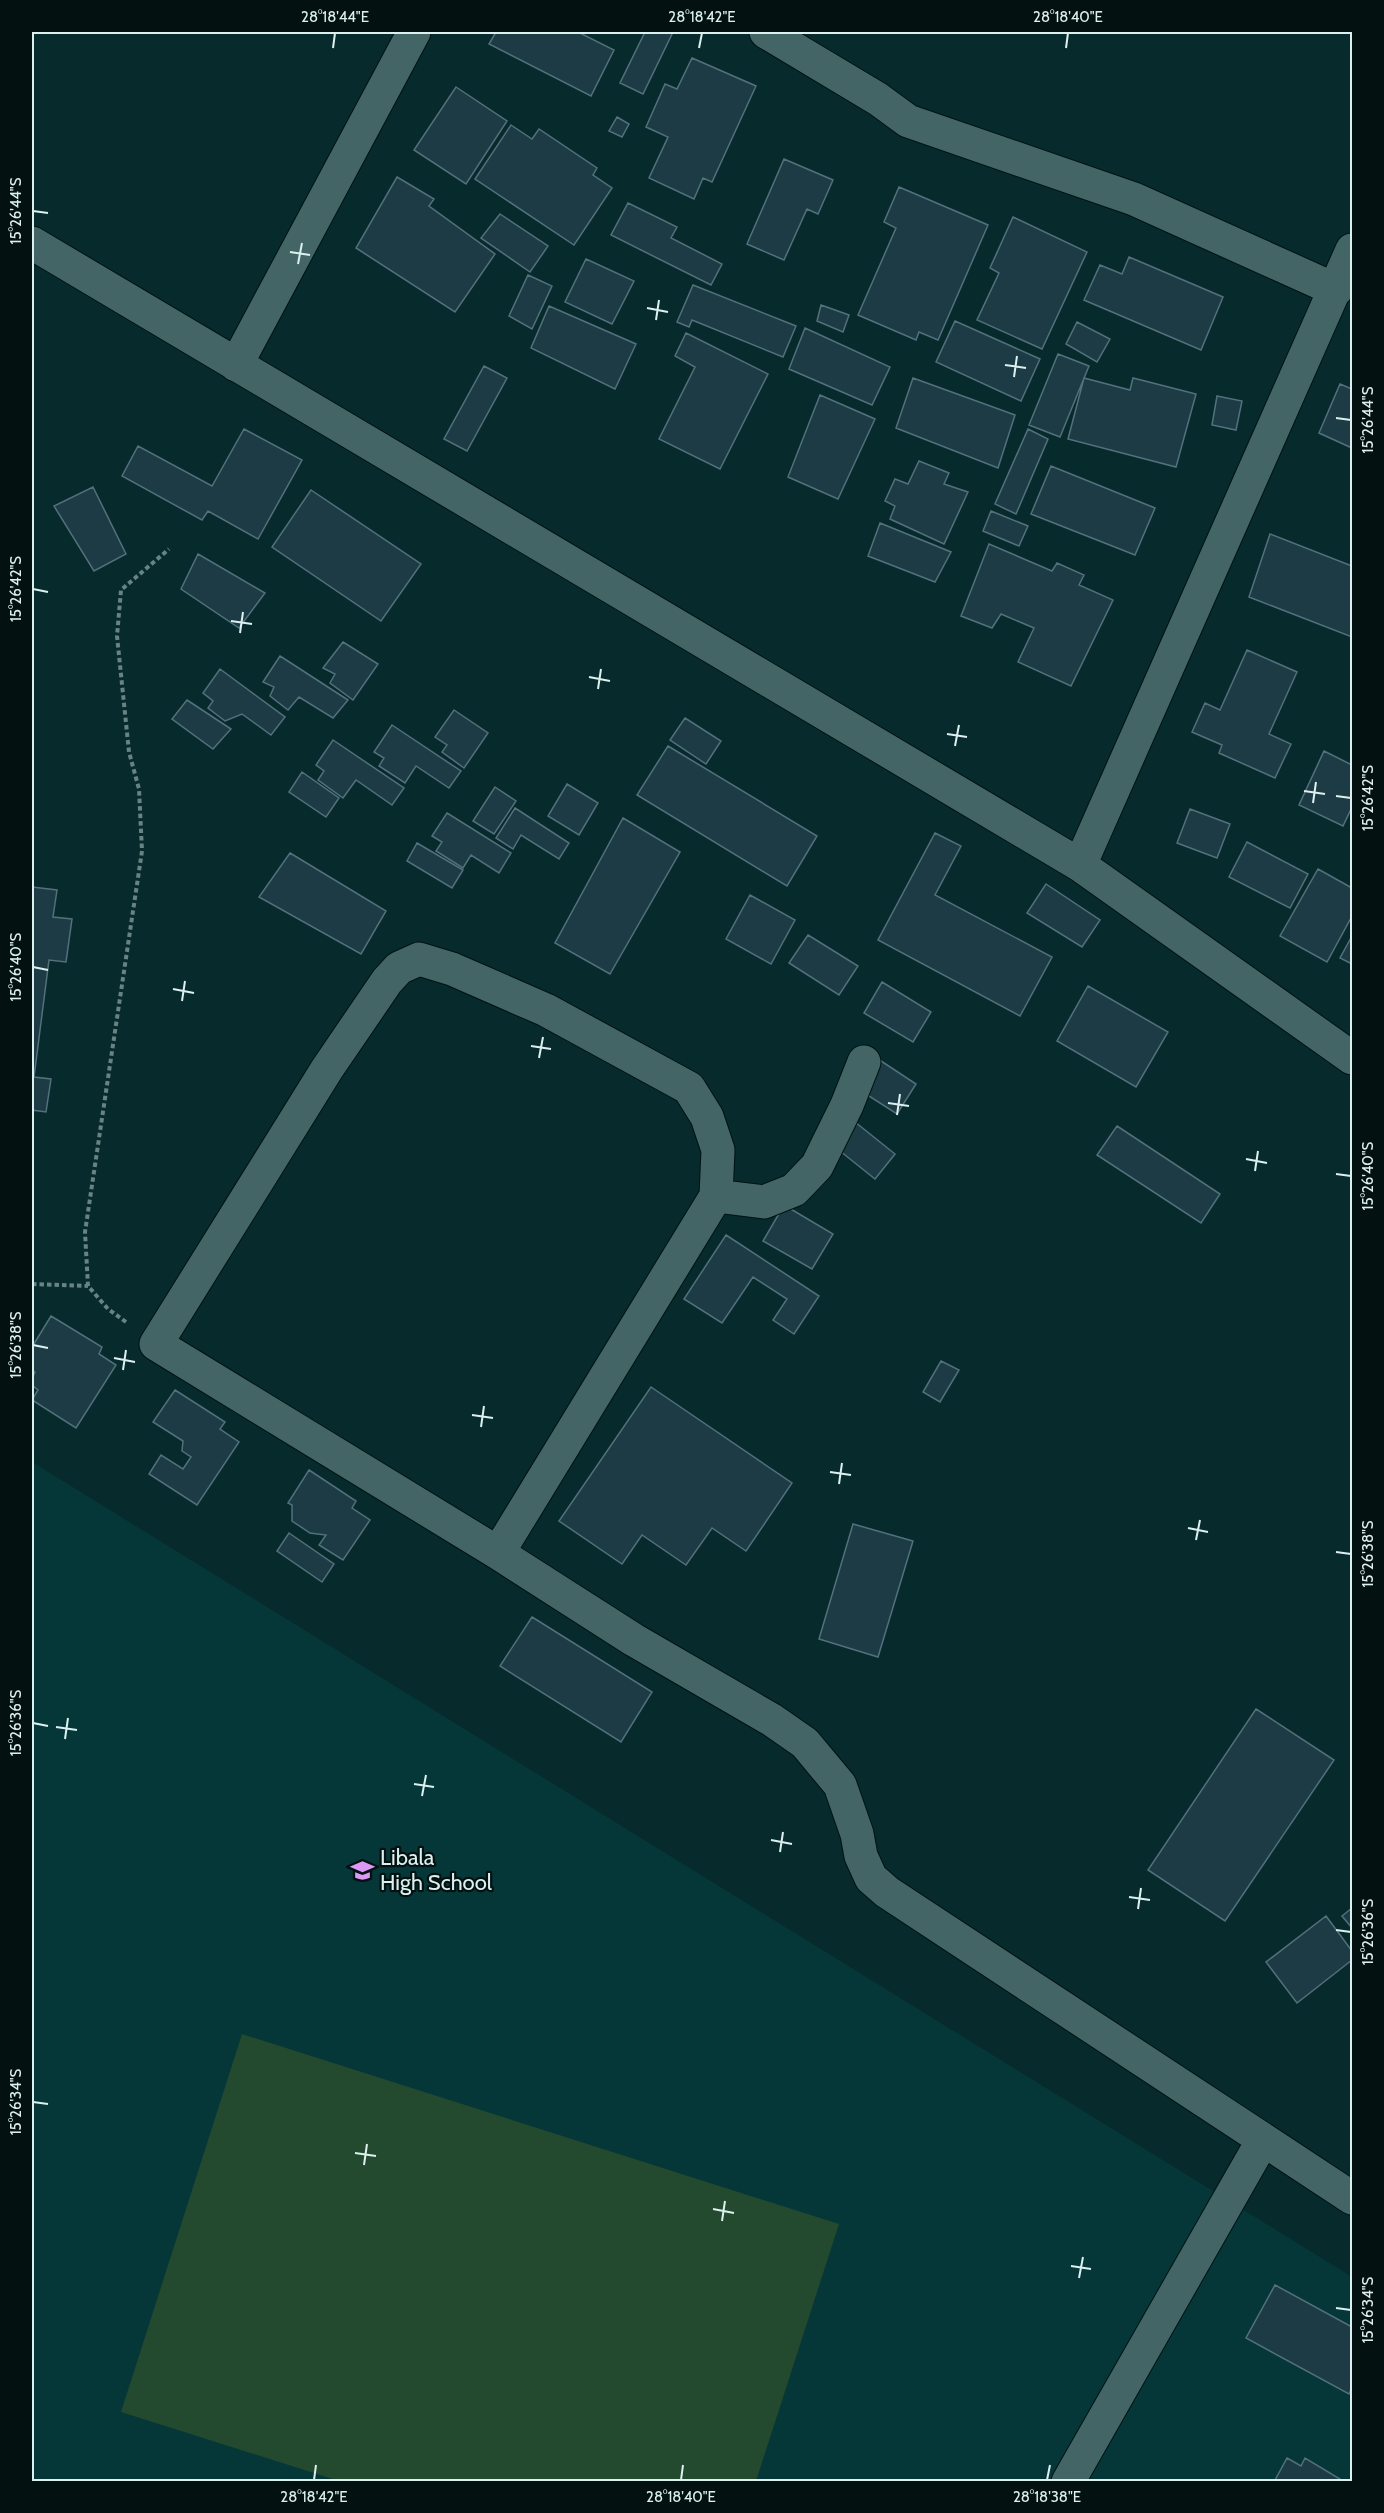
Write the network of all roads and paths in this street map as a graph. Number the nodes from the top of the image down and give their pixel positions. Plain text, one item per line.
1 (414, 32) edge
2 (766, 32) edge
3 (32, 243) edge
4 (1353, 250) edge
5 (1336, 290) junction
6 (236, 365) junction
7 (169, 549) dead end
8 (1080, 865) junction
9 (1353, 1058) edge
10 (864, 1062) dead end
11 (716, 1196) junction
12 (32, 1284) edge
13 (88, 1286) junction
14 (156, 1344) junction
15 (498, 1553) junction
16 (1263, 2140) junction
17 (1353, 2198) edge
18 (1068, 2481) edge

1 - 6 street
2 - 5 street
3 - 6 street
4 - 5 street
5 - 8 street
6 - 8 street
7 - 13 path
8 - 9 street
10 - 11 street
11 - 14 street
11 - 15 street
12 - 13 path
13 - 14 path
14 - 15 street
15 - 16 street
16 - 17 street
16 - 18 street

